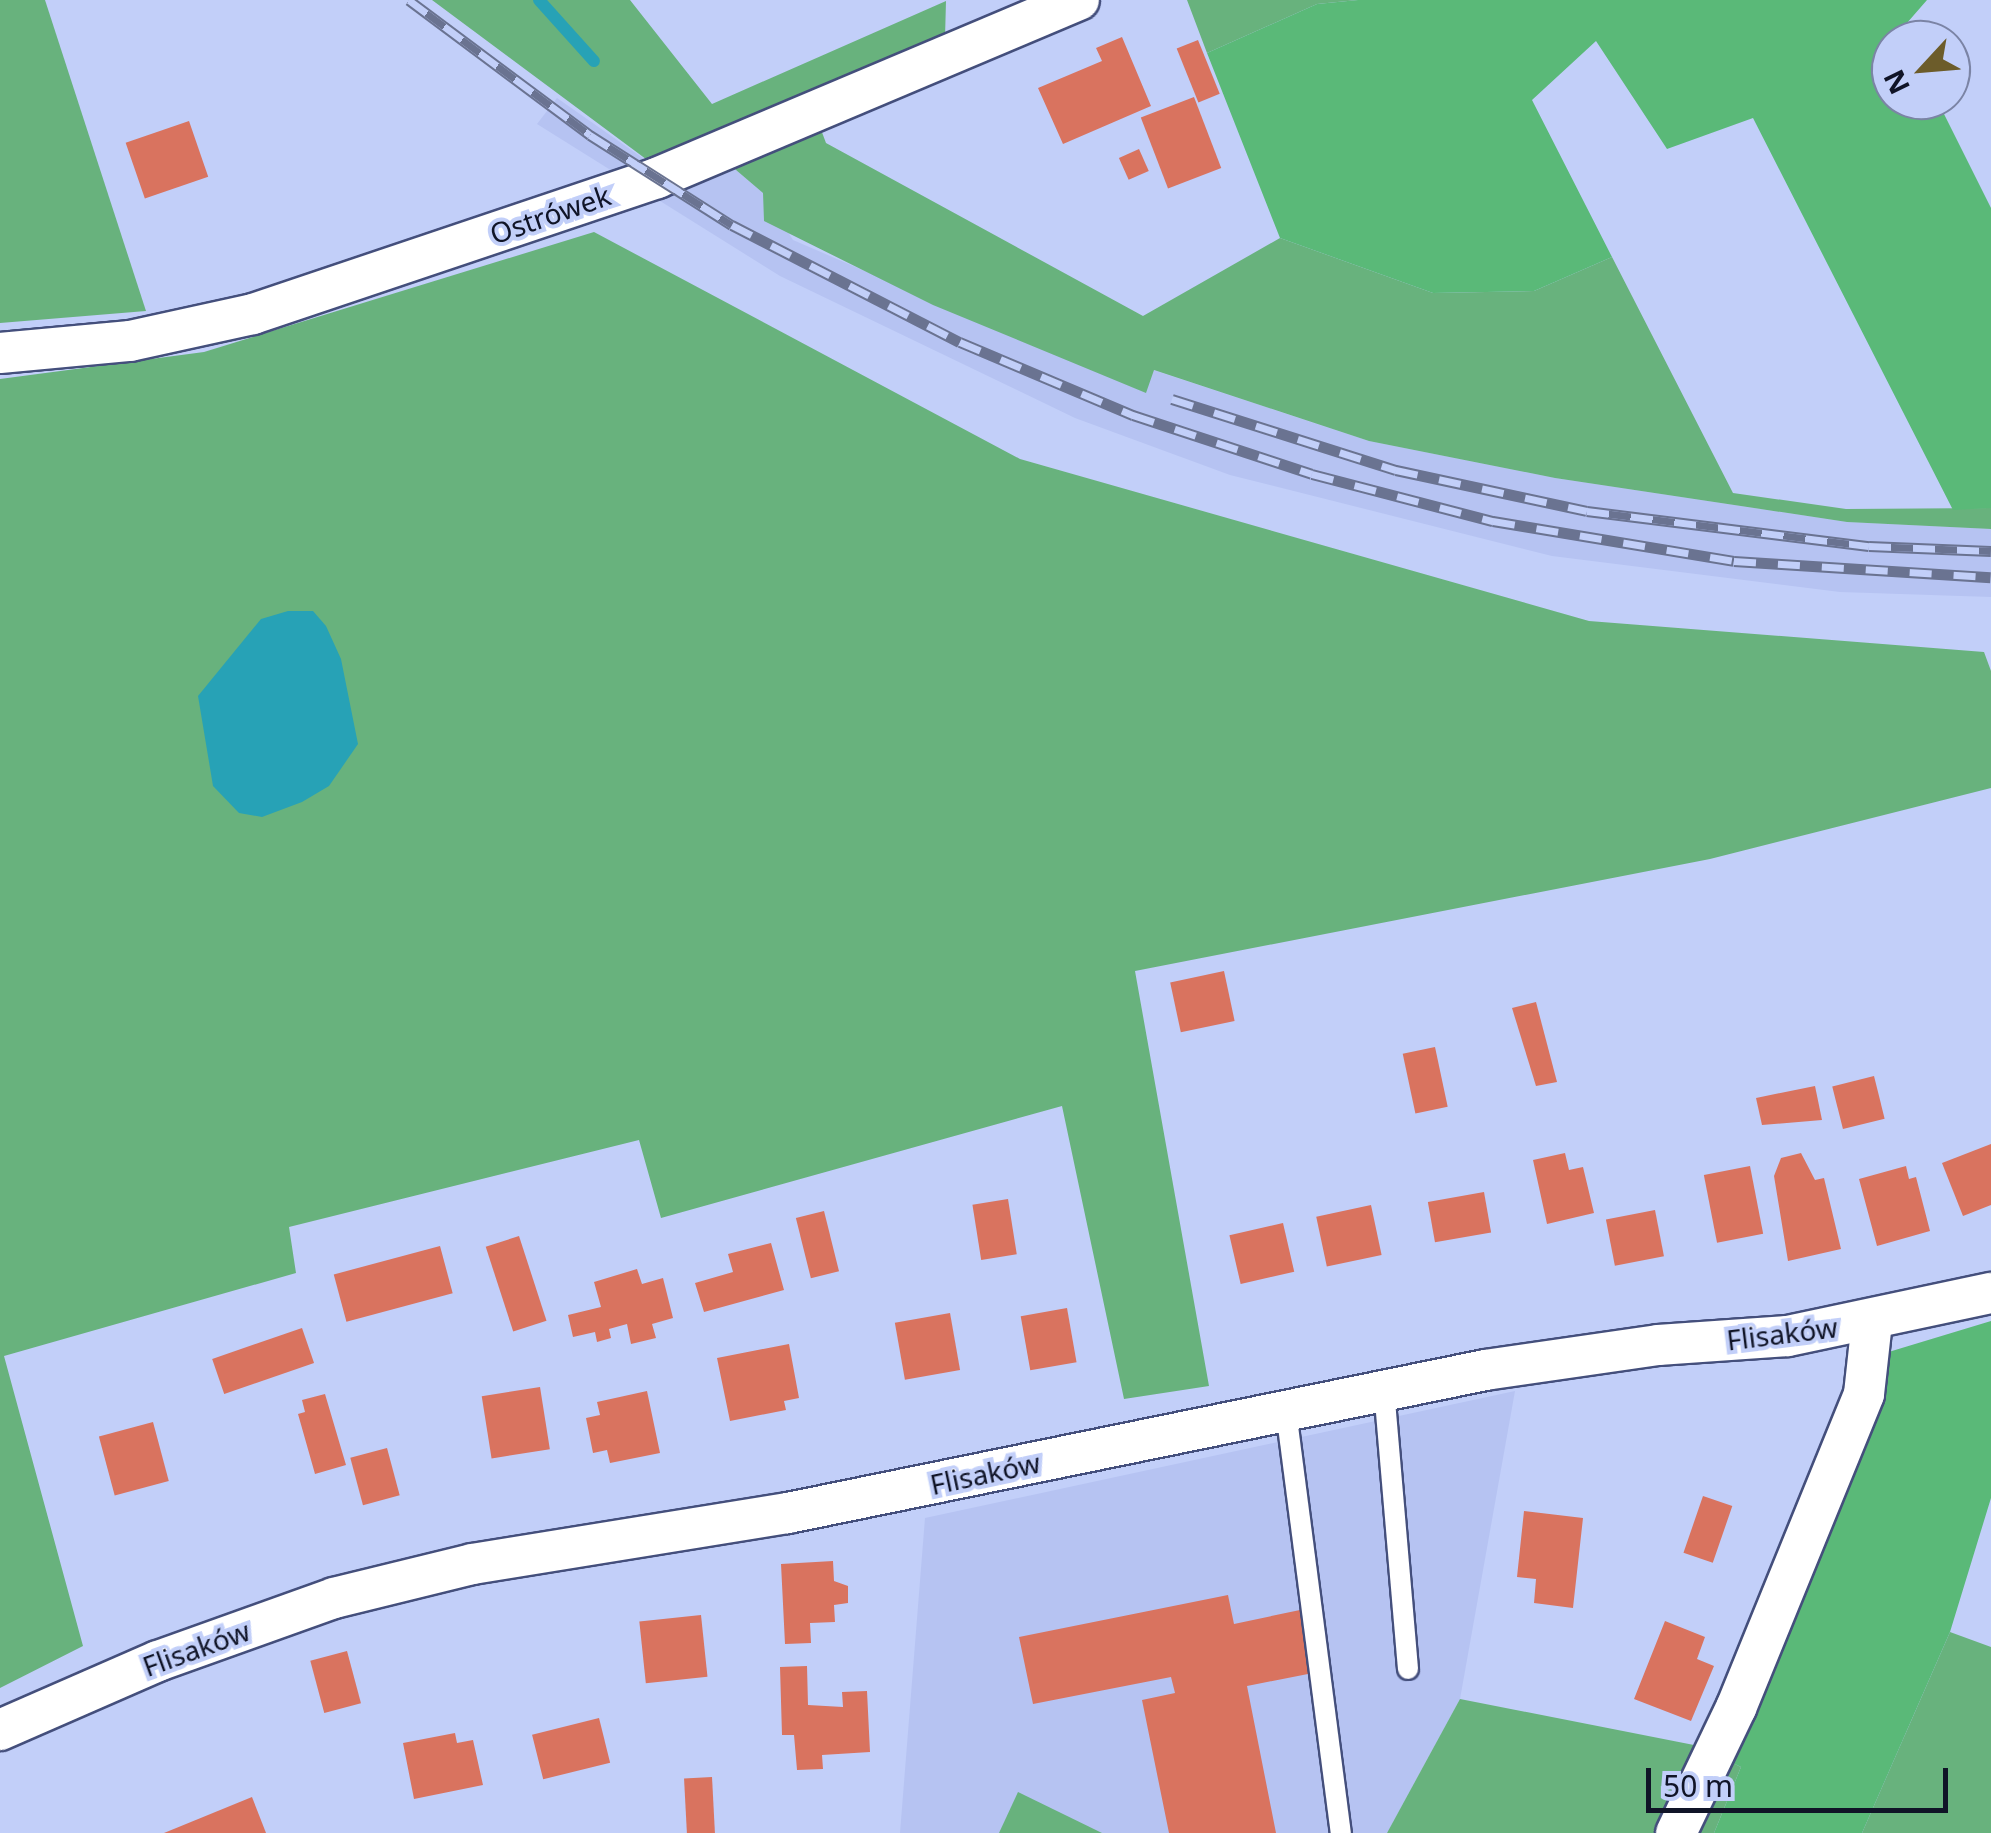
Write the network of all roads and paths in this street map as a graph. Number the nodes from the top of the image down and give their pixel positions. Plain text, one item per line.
1 (1079, 0) edge
2 (0, 353) edge
3 (1991, 1293) edge
4 (1872, 1322) junction
5 (1384, 1389) junction
6 (1286, 1411) junction
7 (1408, 1669) dead end
8 (0, 1730) edge
9 (1341, 1833) edge
10 (1676, 1833) edge

1 - 2 street, Ostrówek
3 - 4 street, Flisaków
4 - 5 street, Flisaków
4 - 10 street
5 - 6 street, Flisaków
5 - 7 lane
6 - 8 street, Flisaków
6 - 9 lane

